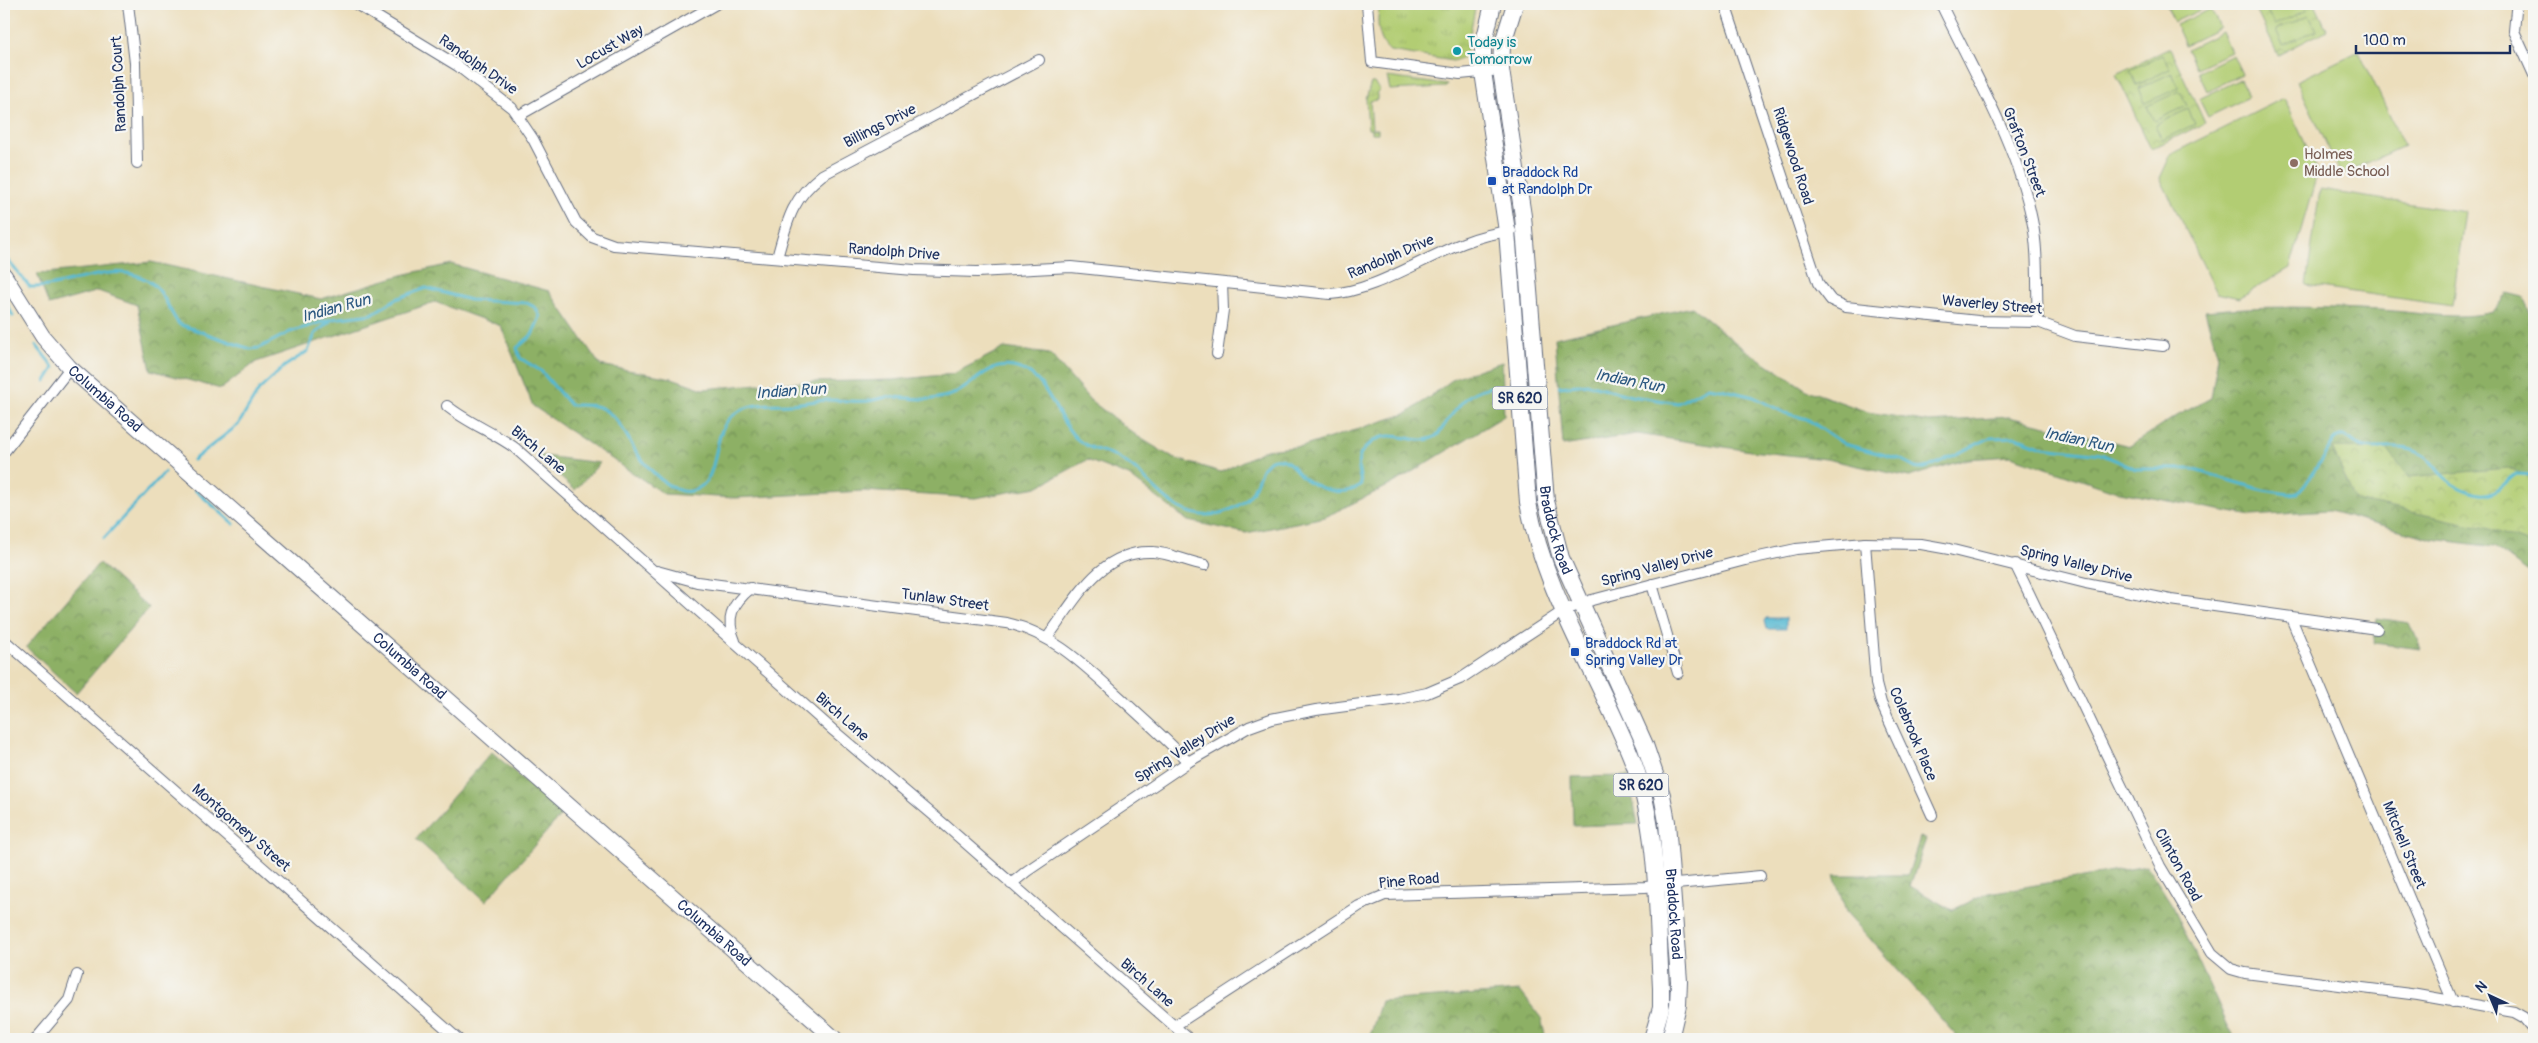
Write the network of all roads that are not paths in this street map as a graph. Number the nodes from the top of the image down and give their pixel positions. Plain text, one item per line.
1 (128, 4) edge
2 (356, 4) edge
3 (716, 4) edge
4 (1367, 4) edge
5 (1493, 4) edge
6 (1515, 4) edge
7 (1725, 4) edge
8 (1941, 4) edge
9 (2516, 10) dead end
10 (1039, 60) dead end
11 (1501, 70) junction
12 (1483, 72) junction
13 (2534, 75) edge
14 (518, 116) junction
15 (137, 163) dead end
16 (1525, 229) junction
17 (1507, 231) junction
18 (777, 258) junction
19 (4, 275) edge
20 (1222, 283) junction
21 (1846, 307) joint
22 (2038, 322) junction
23 (2163, 346) dead end
24 (1217, 354) dead end
25 (70, 368) junction
26 (447, 406) dead end
27 (4, 452) edge
28 (1865, 543) junction
29 (2015, 564) junction
30 (1205, 565) dead end
31 (651, 569) junction
32 (1652, 584) junction
33 (751, 588) junction
34 (1581, 604) junction
35 (1565, 610) junction
36 (2291, 618) junction
37 (2377, 629) dead end
38 (1048, 638) junction
39 (4, 640) edge
40 (737, 645) junction
41 (1678, 673) dead end
42 (1188, 762) junction
43 (1932, 815) dead end
44 (1760, 876) dead end
45 (1012, 884) junction
46 (1672, 884) junction
47 (1655, 886) junction
48 (77, 975) dead end
49 (2453, 1002) junction
50 (1174, 1026) junction
51 (2534, 1030) edge
52 (36, 1039) edge
53 (458, 1039) edge
54 (834, 1039) edge
55 (1189, 1039) edge
56 (1652, 1039) edge
57 (1670, 1039) edge

1 - 15 street, Randolph Court
2 - 14 street, Randolph Drive
3 - 14 street, Locust Way
4 - 12 street
5 - 12 main road, Braddock Road / SR 620
6 - 11 main road, Braddock Road / SR 620
7 - 21 street, Ridgewood Road
8 - 22 street, Grafton Street
9 - 13 street
10 - 18 street, Billings Drive
11 - 12 street
11 - 16 main road, Braddock Road / SR 620
12 - 17 main road, Braddock Road / SR 620
14 - 18 street, Randolph Drive
16 - 17 street, Randolph Drive
16 - 34 main road, Braddock Road / SR 620
17 - 20 street, Randolph Drive
17 - 35 main road, Braddock Road / SR 620
18 - 20 street, Randolph Drive
19 - 25 street, Columbia Road
20 - 24 street
21 - 22 street, Waverley Street
22 - 23 street, Waverley Street
25 - 27 street
25 - 54 street, Columbia Road
26 - 31 street, Birch Lane
28 - 29 street, Spring Valley Drive
28 - 32 street, Spring Valley Drive
28 - 43 street, Colebrook Place
29 - 36 street, Spring Valley Drive
29 - 49 street, Clinton Road
30 - 38 street
31 - 33 street, Tunlaw Street
31 - 40 street, Birch Lane
32 - 34 street, Spring Valley Drive
32 - 41 street
33 - 38 street, Tunlaw Street
33 - 40 street
34 - 35 street, Spring Valley Drive
34 - 46 main road, Braddock Road / SR 620
35 - 42 street, Spring Valley Drive
35 - 47 main road, Braddock Road / SR 620
36 - 37 street, Spring Valley Drive
36 - 49 street, Mitchell Street
38 - 42 street, Tunlaw Street
39 - 53 street, Montgomery Street
40 - 45 street, Birch Lane
42 - 45 street, Spring Valley Drive
44 - 46 street, Pine Road
45 - 50 street, Birch Lane
46 - 47 street, Pine Road
46 - 57 main road, Braddock Road / SR 620
47 - 50 street, Pine Road
47 - 56 main road, Braddock Road / SR 620
48 - 52 street
49 - 51 street
50 - 55 street, Birch Lane

